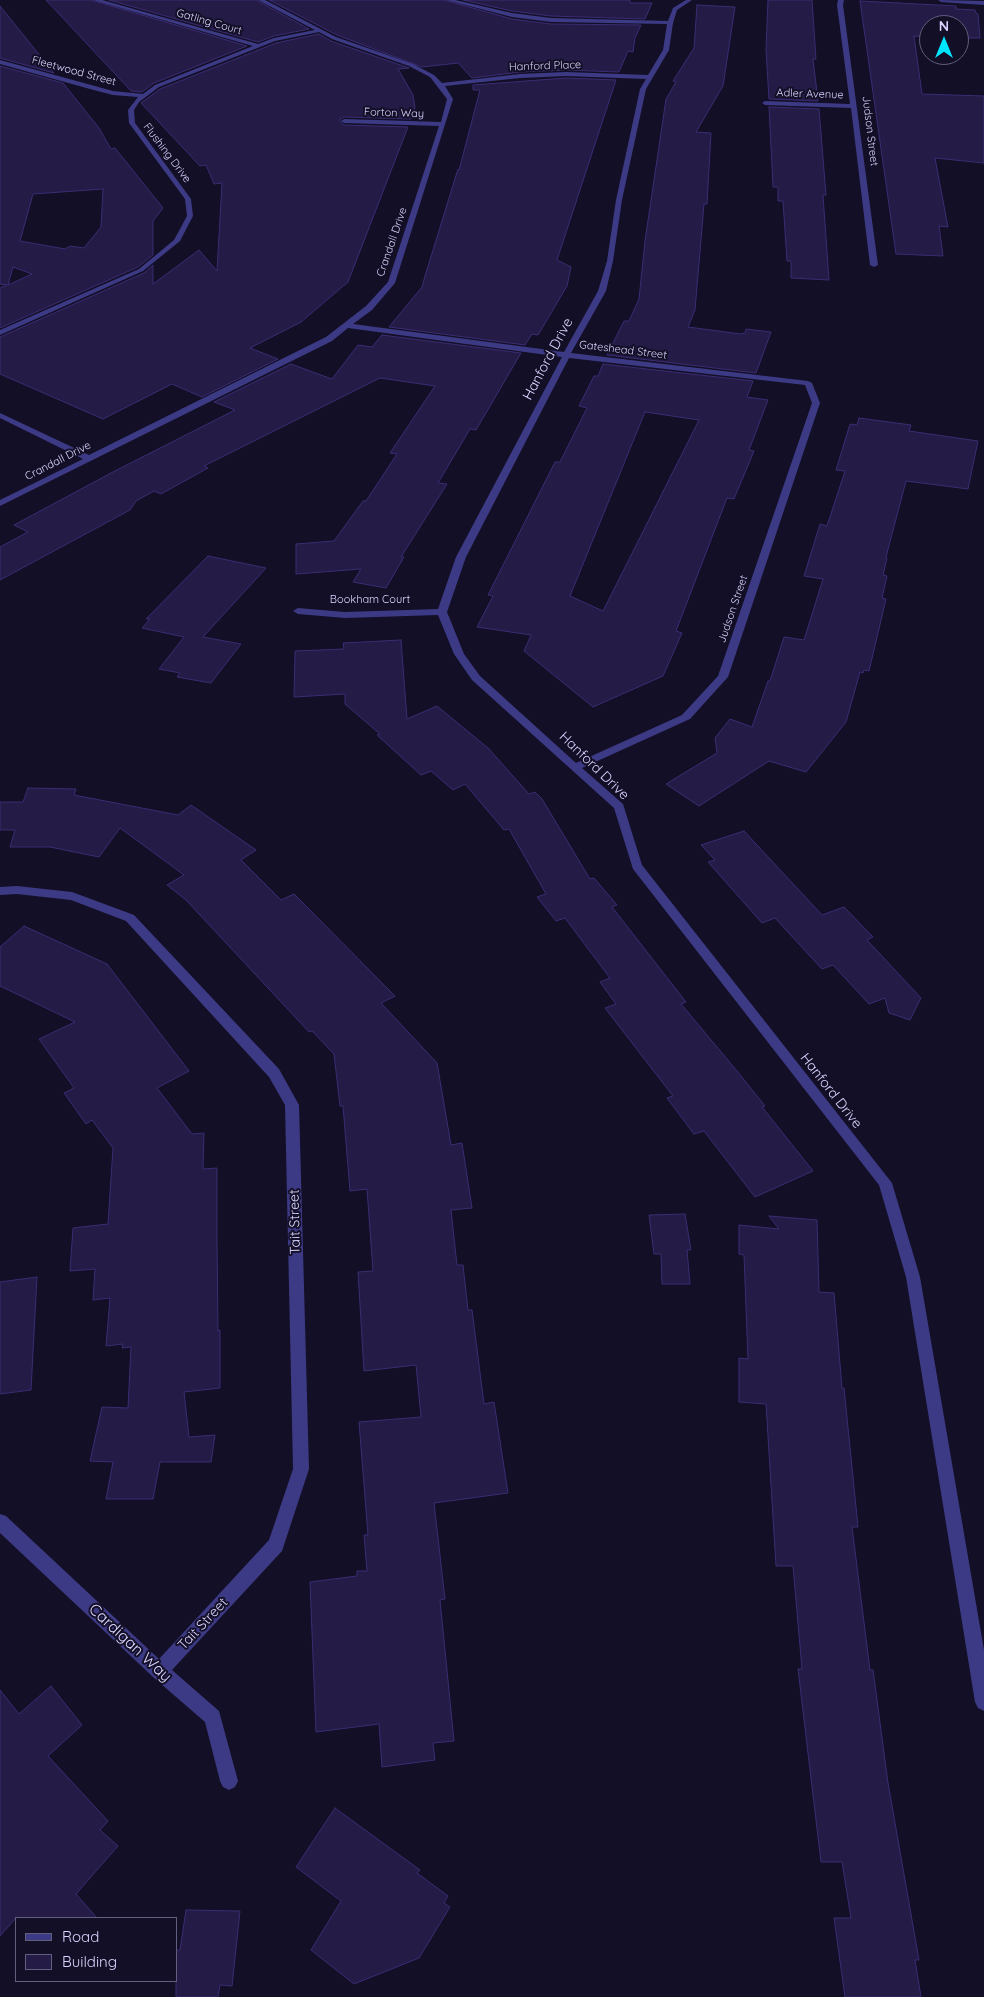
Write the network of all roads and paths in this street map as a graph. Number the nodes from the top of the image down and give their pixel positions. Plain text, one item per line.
1 (96, 0) edge
2 (261, 0) edge
3 (449, 0) edge
4 (689, 0) edge
5 (841, 0) edge
6 (941, 0) edge
7 (984, 3) edge
8 (670, 23) junction
9 (319, 31) junction
10 (258, 46) junction
11 (0, 62) edge
12 (650, 77) junction
13 (441, 85) junction
14 (144, 96) junction
15 (765, 103) dead end
16 (854, 106) junction
17 (344, 121) dead end
18 (443, 124) junction
19 (874, 265) dead end
20 (346, 325) junction
21 (0, 333) edge
22 (566, 355) junction
23 (808, 383) joint
24 (0, 415) edge
25 (88, 458) junction
26 (0, 503) edge
27 (298, 610) dead end
28 (442, 612) junction
29 (576, 767) junction
30 (0, 891) edge
31 (0, 1522) edge
32 (159, 1671) junction
33 (984, 1702) edge
34 (229, 1781) dead end

1 - 10 street, Gatling Court
2 - 9 street
3 - 8 street
4 - 8 street, Hanford Drive
5 - 16 street, Judson Street
6 - 7 street
8 - 12 street, Hanford Drive
9 - 10 street, Flushing Drive
9 - 13 street
10 - 14 street, Flushing Drive
11 - 14 street, Fleetwood Street
12 - 13 street, Hanford Place
12 - 22 street, Hanford Drive
13 - 18 street, Crandall Drive
14 - 21 street, Flushing Drive
15 - 16 street, Adler Avenue
16 - 19 street, Judson Street
17 - 18 street, Forton Way
18 - 20 street, Crandall Drive
20 - 22 street, Gateshead Street
20 - 25 street, Crandall Drive
22 - 23 street, Gateshead Street
22 - 28 street, Hanford Drive
23 - 29 street, Judson Street
24 - 25 street
25 - 26 street, Crandall Drive
27 - 28 street, Bookham Court
28 - 29 street, Hanford Drive
29 - 33 street, Hanford Drive
30 - 32 street, Tait Street
31 - 32 street, Cardigan Way
32 - 34 street, Cardigan Way

